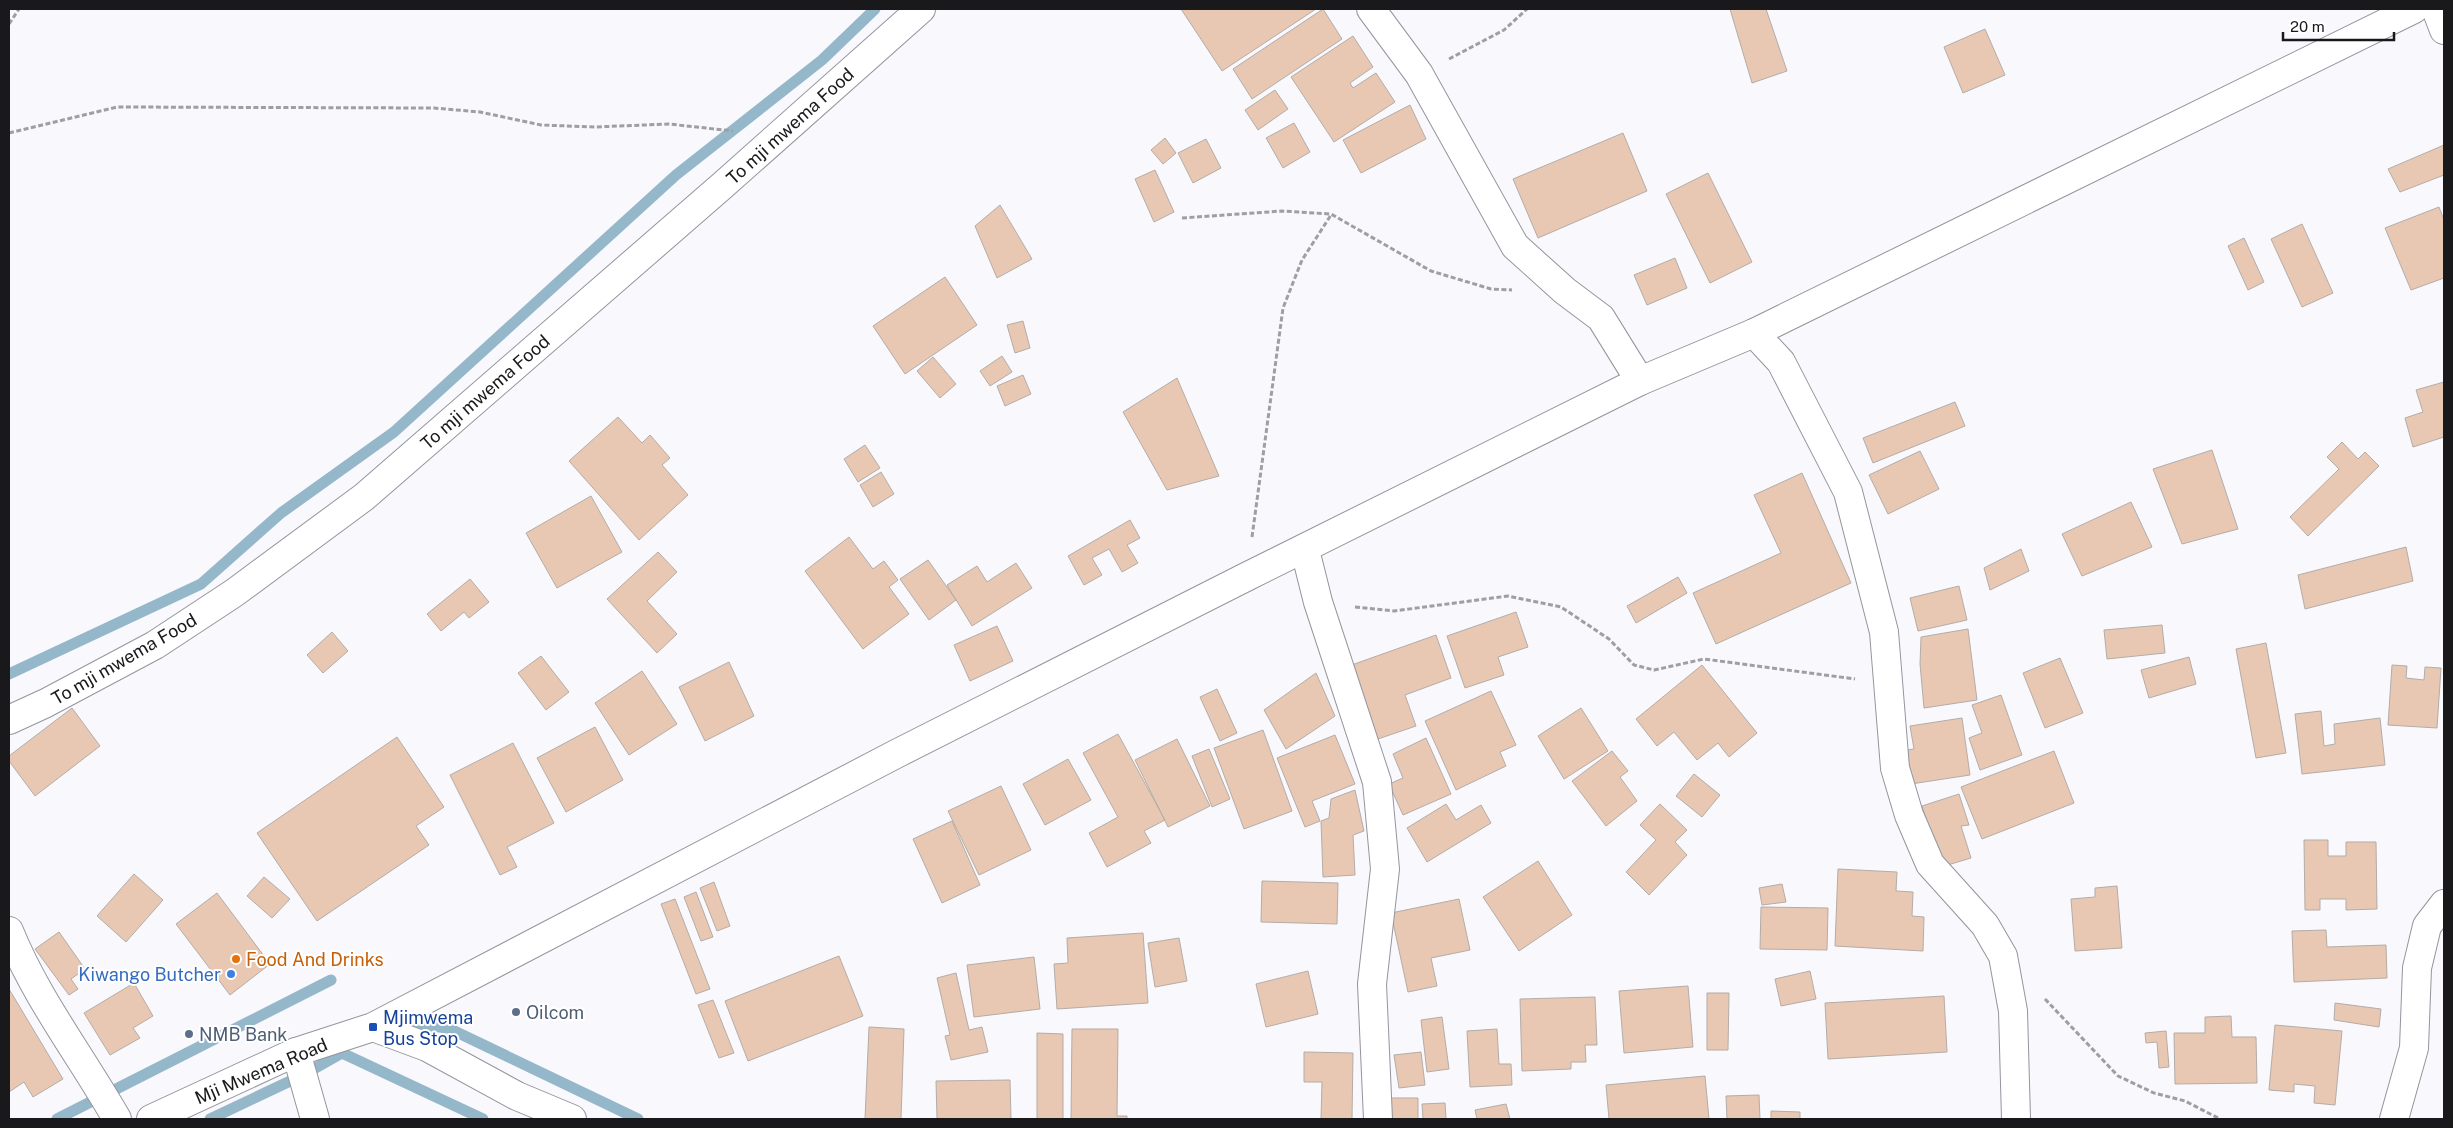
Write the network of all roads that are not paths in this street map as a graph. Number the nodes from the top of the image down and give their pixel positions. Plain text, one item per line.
1 (921, 9) edge
2 (1371, 9) edge
3 (2414, 9) edge
4 (2436, 9) edge
5 (2444, 30) edge
6 (1754, 332) junction
7 (1640, 382) junction
8 (1305, 550) junction
9 (9, 720) edge
10 (2444, 904) edge
11 (9, 931) edge
12 (373, 1026) junction
13 (296, 1052) junction
14 (117, 1119) edge
15 (151, 1119) edge
16 (316, 1119) edge
17 (572, 1119) edge
18 (1378, 1119) edge
19 (2016, 1119) edge
20 (2394, 1119) edge

1 - 9 street, To mji mwema Food
2 - 7 street
3 - 6 street, Mji Mwema Road
4 - 5 street
6 - 7 street, Mji Mwema Road
6 - 19 street
7 - 8 street, Mji Mwema Road
8 - 12 street, Mji Mwema Road
8 - 18 street
10 - 20 street
11 - 14 street
12 - 13 street, Mji Mwema Road
12 - 17 street
13 - 15 street, Mji Mwema Road
13 - 16 street

